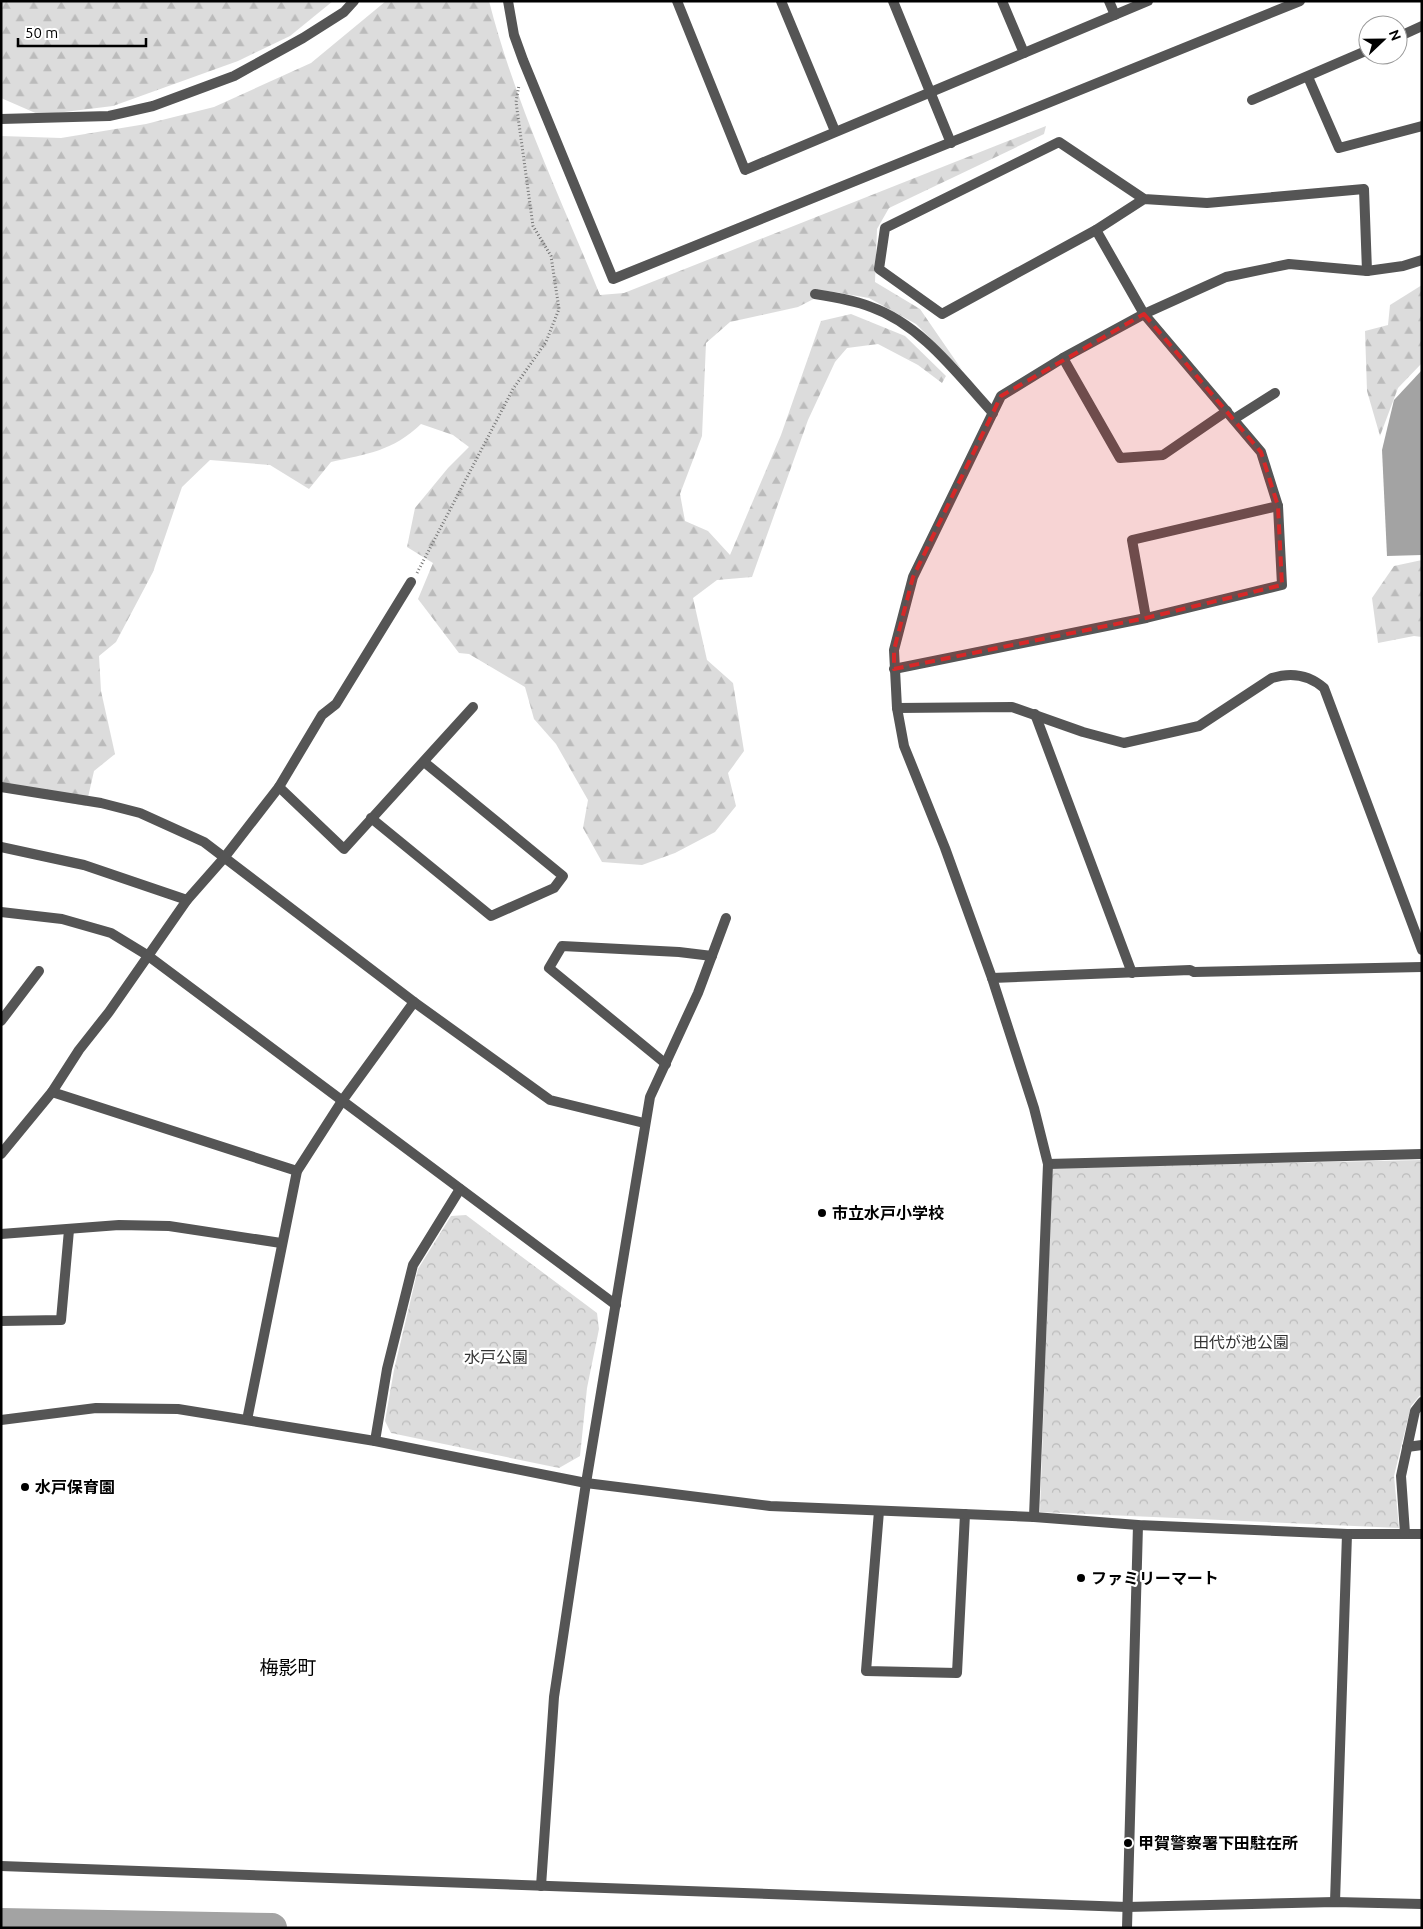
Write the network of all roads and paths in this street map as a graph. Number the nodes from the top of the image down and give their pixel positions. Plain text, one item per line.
1 (354, 1) edge
2 (508, 1) edge
3 (677, 1) edge
4 (781, 1) edge
5 (893, 1) edge
6 (1002, 1) edge
7 (1109, 1) edge
8 (1148, 1) edge
9 (1300, 1) edge
10 (1115, 15) junction
11 (1422, 26) edge
12 (1408, 32) edge
13 (1024, 53) junction
14 (1358, 54) edge
15 (523, 60) junction
16 (1308, 77) junction
17 (929, 93) junction
18 (1252, 100) dead end
19 (1, 119) edge
20 (1422, 126) edge
21 (835, 131) junction
22 (951, 143) junction
23 (1144, 199) junction
24 (1096, 230) junction
25 (1422, 260) edge
26 (1367, 271) junction
27 (815, 294) dead end
28 (1144, 314) junction
29 (1063, 358) junction
30 (1275, 393) dead end
31 (993, 412) junction
32 (1230, 415) junction
33 (1278, 506) junction
34 (411, 582) joint
35 (1146, 618) junction
36 (894, 669) junction
37 (473, 707) dead end
38 (897, 708) junction
39 (1035, 714) junction
40 (424, 762) junction
41 (1, 787) edge
42 (278, 788) junction
43 (371, 818) junction
44 (1, 847) edge
45 (224, 858) junction
46 (187, 900) junction
47 (1, 912) edge
48 (726, 918) dead end
49 (1422, 950) edge
50 (147, 956) junction
51 (712, 956) junction
52 (1422, 967) edge
53 (39, 971) dead end
54 (1132, 973) junction
55 (992, 978) junction
56 (414, 1002) junction
57 (3, 1015) edge
58 (666, 1064) junction
59 (52, 1092) junction
60 (342, 1100) junction
61 (644, 1123) junction
62 (1, 1154) edge
63 (1422, 1154) edge
64 (1048, 1164) junction
65 (297, 1171) junction
66 (460, 1189) junction
67 (69, 1230) junction
68 (1, 1234) edge
69 (281, 1243) junction
70 (616, 1305) junction
71 (1, 1321) edge
72 (1422, 1402) edge
73 (1, 1420) edge
74 (247, 1420) junction
75 (376, 1441) junction
76 (1422, 1445) edge
77 (1407, 1447) junction
78 (586, 1483) junction
79 (879, 1511) junction
80 (966, 1514) junction
81 (1034, 1517) junction
82 (1138, 1525) junction
83 (1405, 1532) junction
84 (1348, 1534) junction
85 (1422, 1534) edge
86 (1, 1866) edge
87 (541, 1886) junction
88 (1336, 1902) junction
89 (1422, 1904) edge
90 (1127, 1907) junction
91 (1127, 1925) edge

1 - 19 street
2 - 15 street
3 - 21 street
4 - 21 street
5 - 17 street
6 - 13 street
7 - 10 street
8 - 10 street
9 - 22 street
10 - 13 street
11 - 12 street
13 - 17 street
14 - 16 street
15 - 22 street
15 - 34 path
16 - 18 street
16 - 20 street
17 - 21 street
17 - 22 street
23 - 24 street
23 - 24 street
23 - 26 street
24 - 28 street
25 - 26 street
26 - 28 street
27 - 31 street
28 - 29 street
28 - 32 street
29 - 31 street
29 - 32 street
30 - 32 street
31 - 36 street
32 - 33 street
33 - 35 street
33 - 35 street
34 - 42 street
35 - 36 street
36 - 38 street
37 - 40 street
38 - 39 street
38 - 55 street
39 - 49 street
39 - 54 street
40 - 43 street
40 - 43 street
41 - 45 street
42 - 43 street
42 - 45 street
44 - 46 street
45 - 46 street
45 - 56 street
46 - 50 street
47 - 50 street
48 - 51 street
50 - 59 street
50 - 60 street
51 - 58 street
51 - 58 street
52 - 54 street
53 - 57 street
54 - 55 street
55 - 64 street
56 - 60 street
56 - 61 street
58 - 61 street
59 - 62 street
59 - 65 street
60 - 65 street
60 - 66 street
61 - 70 street
63 - 64 street
64 - 81 street
65 - 69 street
66 - 70 street
66 - 75 street
67 - 68 street
67 - 69 street
67 - 71 street
69 - 74 street
70 - 78 street
72 - 77 street
73 - 74 street
74 - 75 street
75 - 78 street
76 - 77 street
77 - 83 street
78 - 79 street
78 - 87 street
79 - 80 street
79 - 80 street
80 - 81 street
81 - 82 street
82 - 84 street
82 - 90 street
83 - 84 street
83 - 85 street
84 - 88 street
86 - 87 street
87 - 90 street
88 - 89 street
88 - 90 street
90 - 91 street

